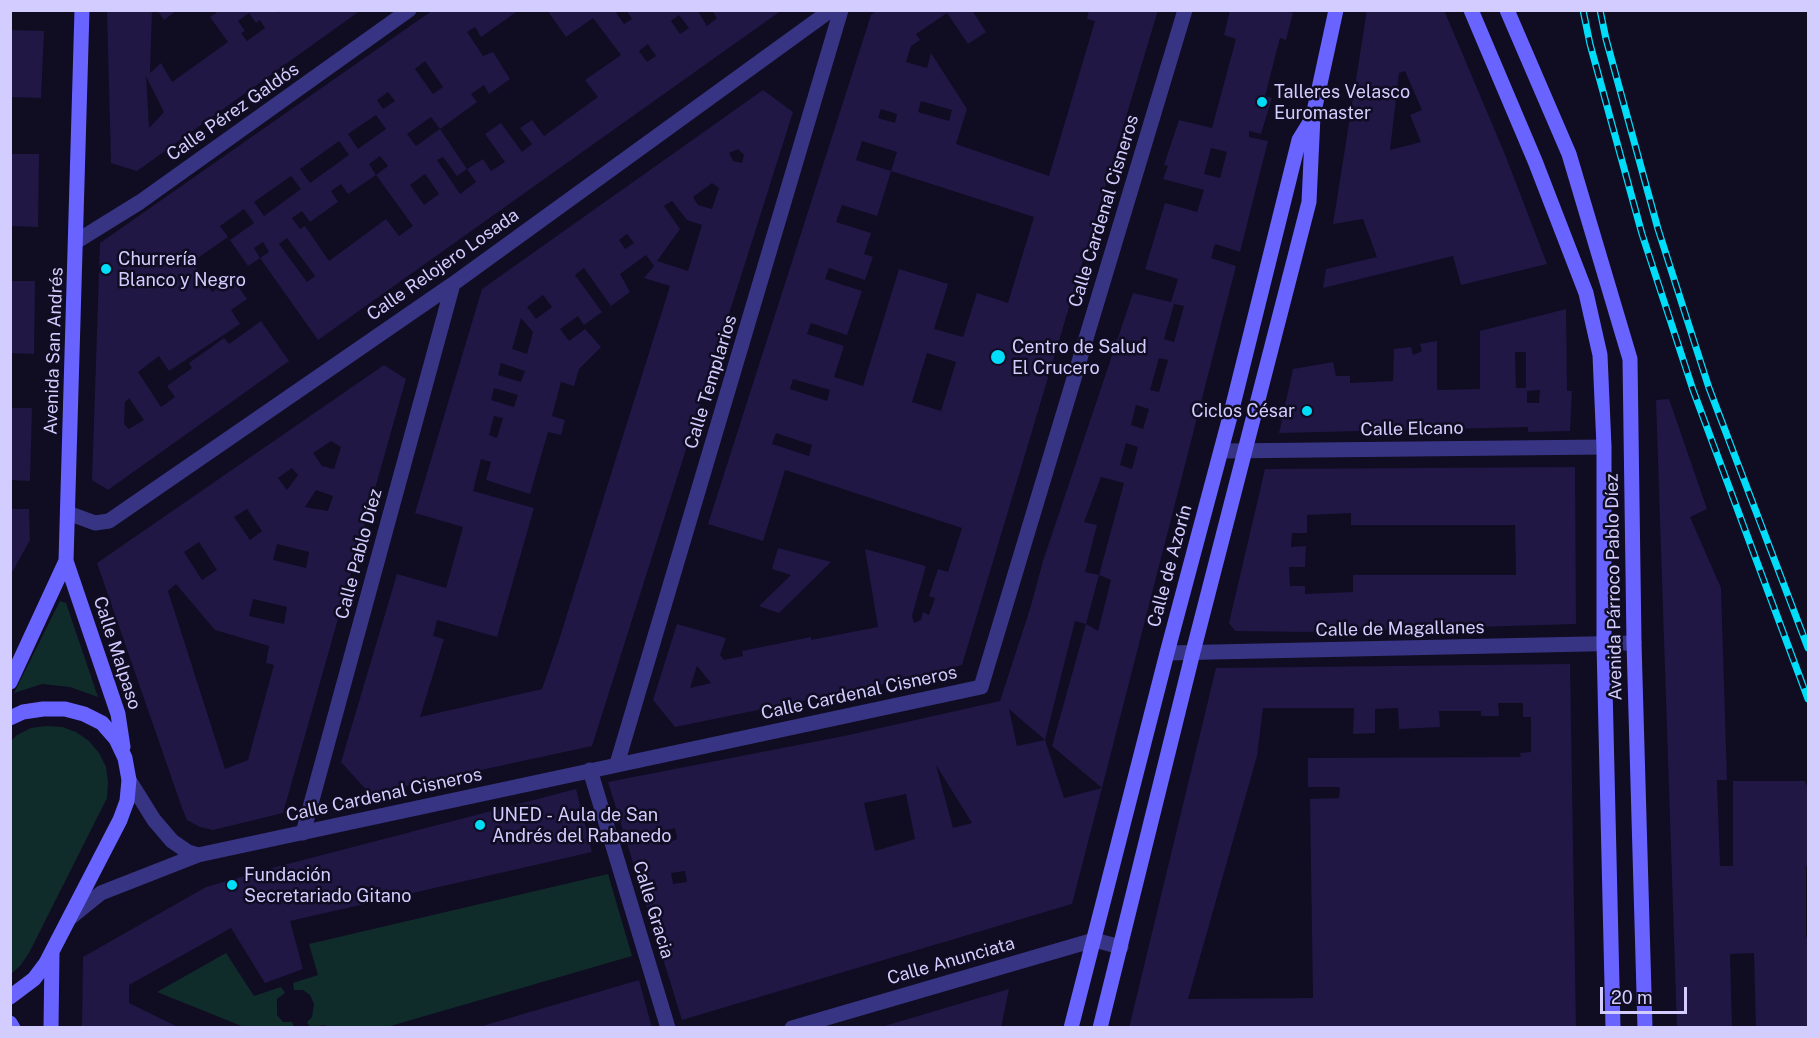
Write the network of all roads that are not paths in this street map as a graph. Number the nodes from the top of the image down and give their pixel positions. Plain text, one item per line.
1 (82, 10) edge
2 (409, 10) edge
3 (831, 10) edge
4 (841, 10) edge
5 (1185, 10) edge
6 (1336, 10) edge
7 (1471, 10) edge
8 (1507, 10) edge
9 (1313, 116) junction
10 (76, 242) junction
11 (453, 284) junction
12 (1604, 447) junction
13 (1221, 451) junction
14 (1245, 451) junction
15 (68, 513) junction
16 (66, 561) junction
17 (1634, 643) junction
18 (1604, 644) junction
19 (1193, 652) junction
20 (1167, 653) junction
21 (10, 682) edge
22 (10, 718) edge
23 (125, 758) junction
24 (617, 764) junction
25 (590, 770) junction
26 (129, 780) junction
27 (303, 833) junction
28 (198, 855) junction
29 (68, 920) junction
30 (1094, 940) junction
31 (1121, 947) junction
32 (52, 951) junction
33 (10, 997) edge
34 (10, 1023) edge
35 (13, 1028) edge
36 (51, 1028) edge
37 (668, 1028) edge
38 (792, 1028) edge
39 (1071, 1028) edge
40 (1100, 1028) edge
41 (1613, 1028) edge
42 (1645, 1028) edge

1 - 10 main road, Avenida San Andrés
2 - 10 street, Calle Pérez Galdós
3 - 11 street, Calle Relojero Losada
4 - 24 street, Calle Templarios
5 - 24 street, Calle Cardenal Cisneros
6 - 9 main road, Calle de Azorín
7 - 12 main road, Avenida Párroco Pablo Díez
8 - 17 main road, Avenida Párroco Pablo Díez
9 - 13 main road, Calle de Azorín
9 - 14 main road, Calle de Azorín
10 - 15 main road, Avenida San Andrés
11 - 15 street, Calle Relojero Losada
11 - 27 street, Calle Pablo Díez
12 - 14 street, Calle Elcano
12 - 18 main road, Avenida Párroco Pablo Díez
13 - 14 street, Calle Elcano
13 - 20 main road, Calle de Azorín
14 - 19 main road, Calle de Azorín
15 - 16 main road, Avenida San Andrés
16 - 21 main road, Avenida San Andrés
16 - 23 main road, Calle Malpaso
17 - 18 street, Calle de Magallanes
17 - 42 main road, Avenida Párroco Pablo Díez
18 - 19 street, Calle de Magallanes
18 - 41 main road, Avenida Párroco Pablo Díez
19 - 20 street, Calle de Magallanes
19 - 31 main road, Calle de Azorín
20 - 30 main road, Calle de Azorín
22 - 23 main road
23 - 26 main road, Calle Malpaso
24 - 25 street, Calle Cardenal Cisneros
25 - 27 street, Calle Cardenal Cisneros
25 - 37 street, Calle Gracia
26 - 28 street
26 - 29 main road
27 - 28 street, Calle Cardenal Cisneros
28 - 29 street, Calle Cardenal Cisneros
29 - 32 main road
30 - 31 street
30 - 38 street, Calle Anunciata
30 - 39 main road, Calle de Azorín
31 - 40 main road, Calle de Azorín
32 - 33 main road
32 - 36 main road
34 - 35 main road

